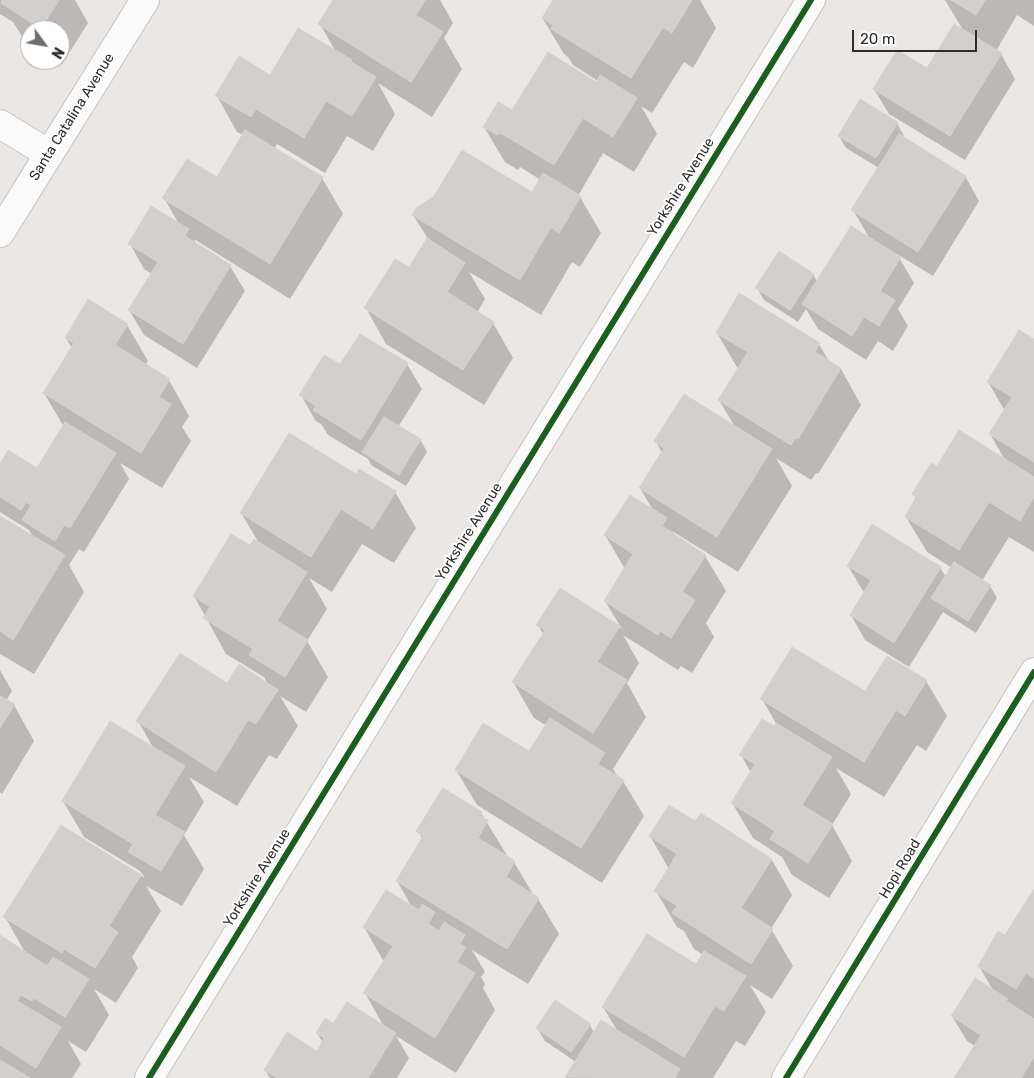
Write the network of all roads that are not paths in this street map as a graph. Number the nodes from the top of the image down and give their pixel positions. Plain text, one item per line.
1 (145, 0) edge
2 (811, 0) edge
3 (0, 124) edge
4 (49, 154) junction
5 (0, 234) edge
6 (1034, 672) edge
7 (149, 1078) edge
8 (786, 1078) edge

1 - 4 street, Santa Catalina Avenue
2 - 7 street, Yorkshire Avenue
3 - 4 street
4 - 5 street, Santa Catalina Avenue
6 - 8 street, Hopi Road

